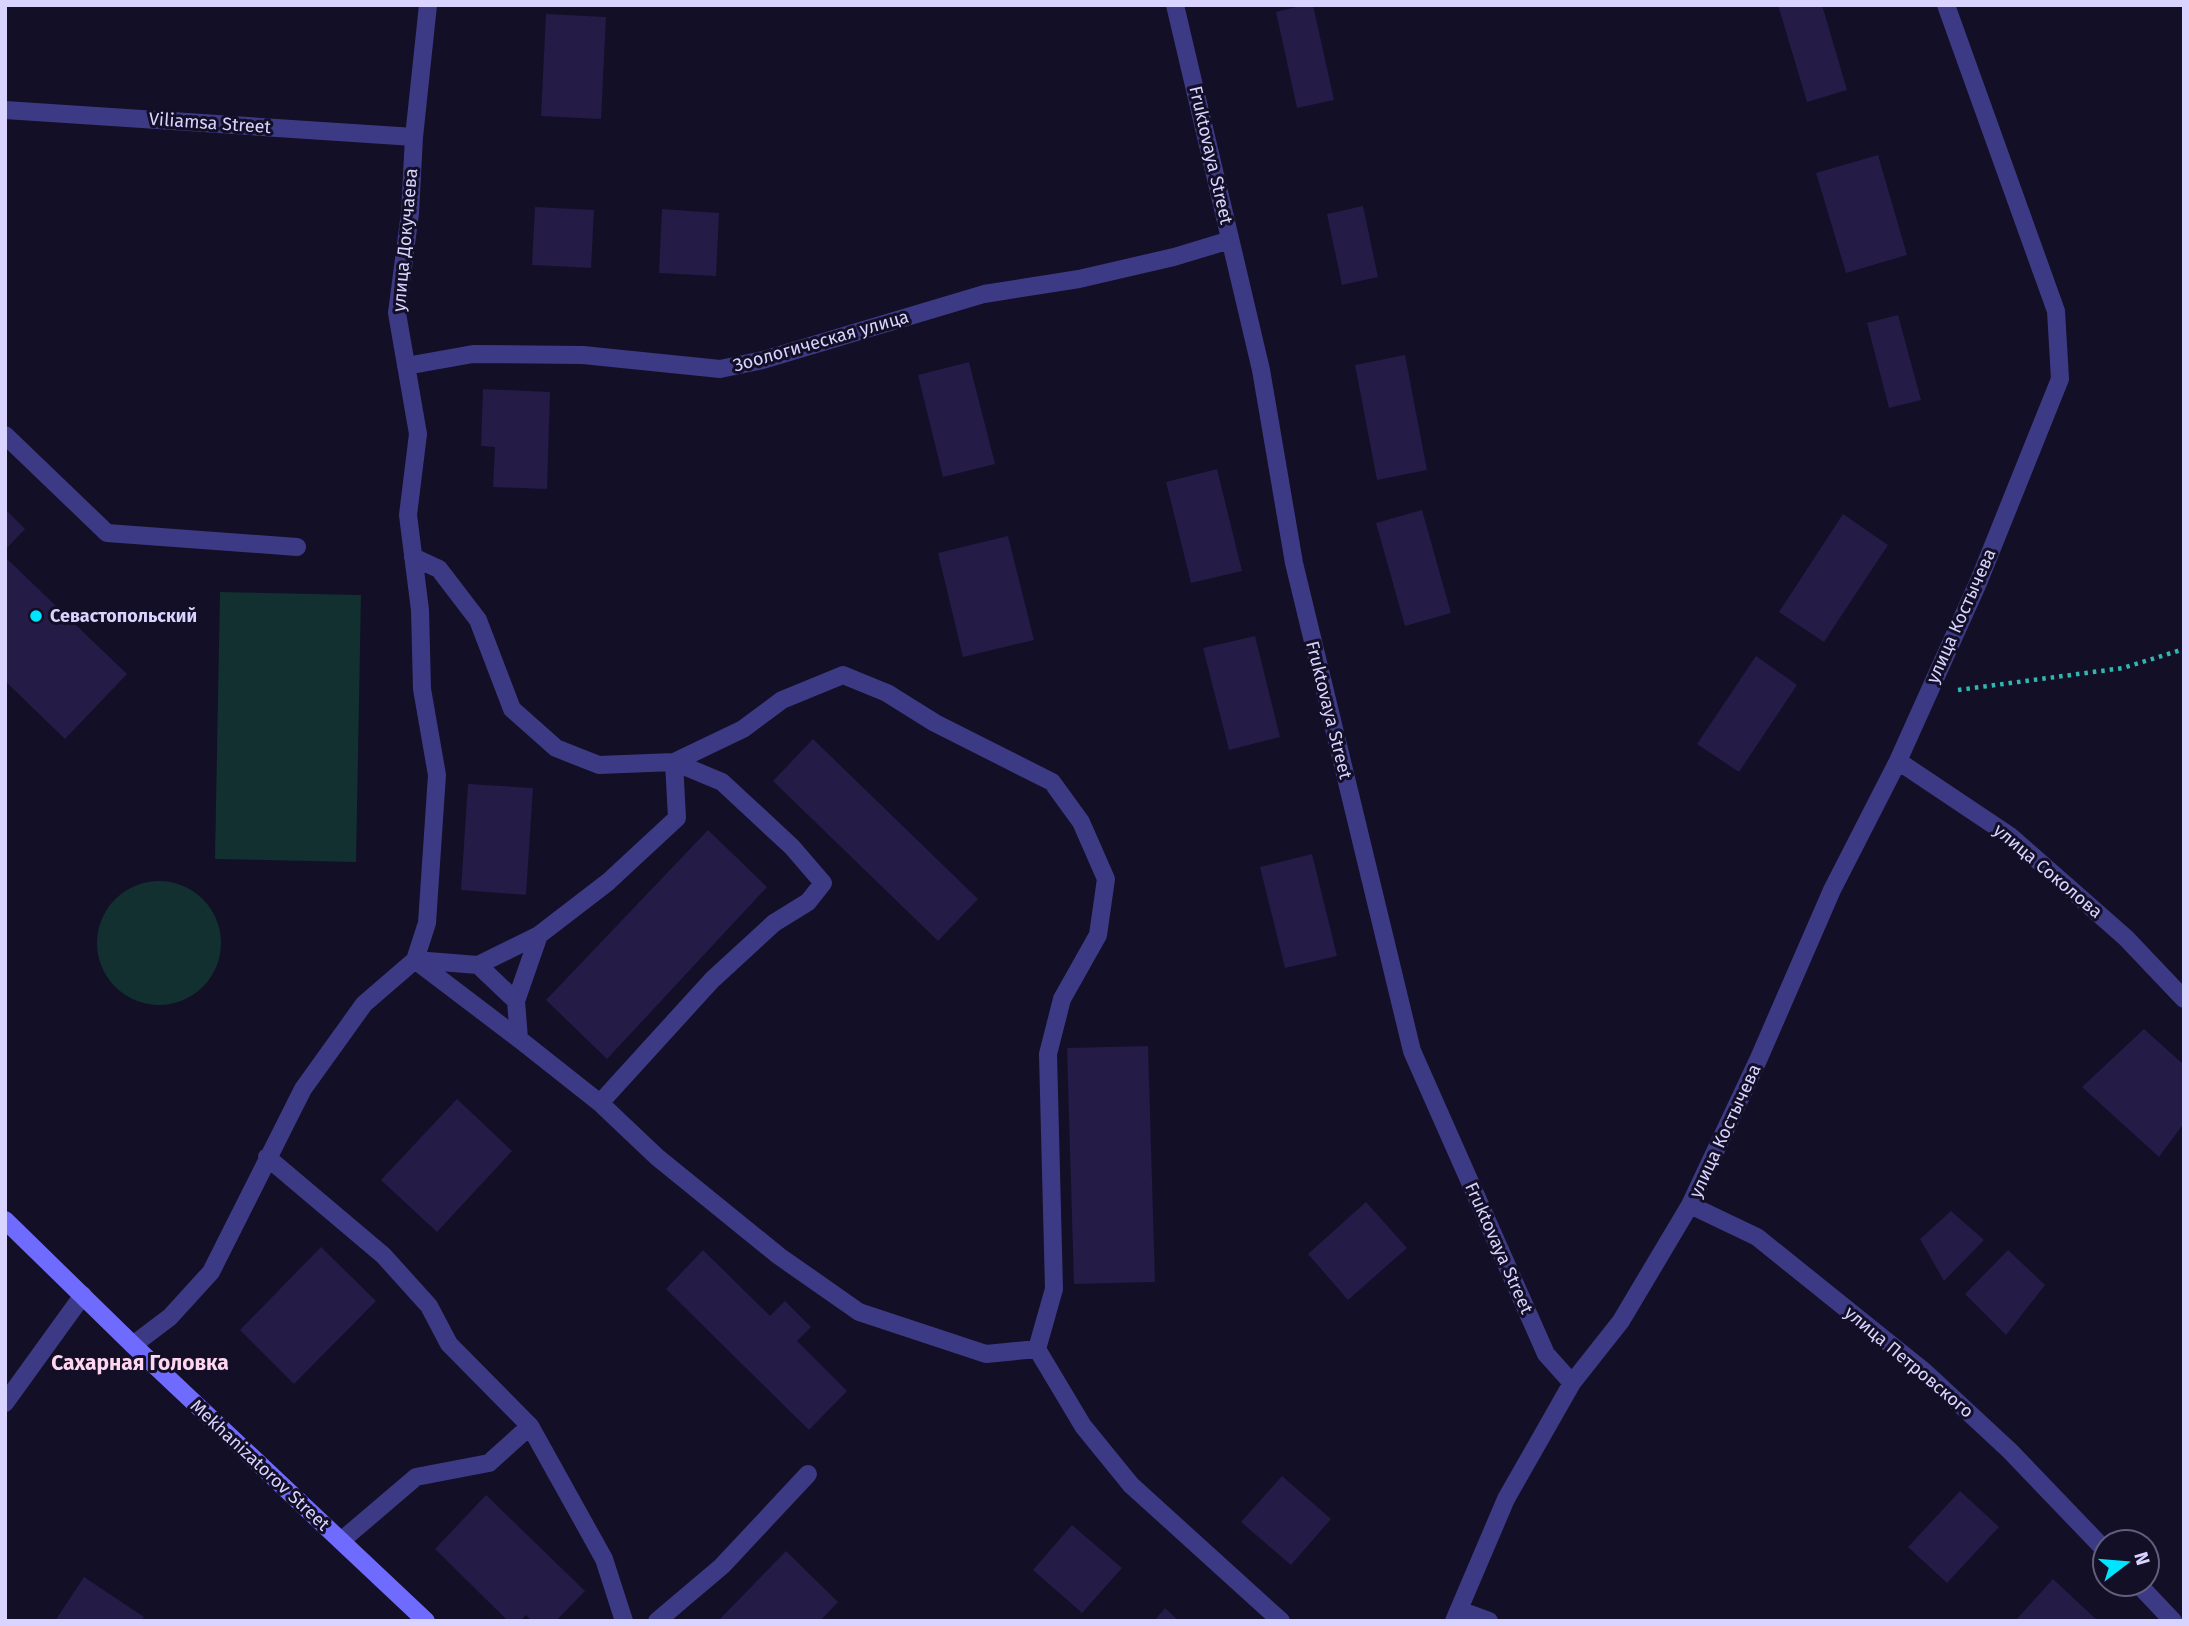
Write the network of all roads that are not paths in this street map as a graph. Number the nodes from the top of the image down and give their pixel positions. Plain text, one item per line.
1 (428, 5) edge
2 (1175, 5) edge
3 (1946, 5) edge
4 (5, 110) edge
5 (414, 136) junction
6 (1230, 240) junction
7 (406, 366) junction
8 (5, 435) edge
9 (297, 547) dead end
10 (413, 557) junction
11 (1898, 761) junction
12 (674, 762) junction
13 (539, 935) junction
14 (415, 960) junction
15 (478, 965) junction
16 (2184, 999) edge
17 (516, 1001) junction
18 (519, 1039) junction
19 (600, 1103) junction
20 (267, 1157) junction
21 (1690, 1206) junction
22 (5, 1220) edge
23 (83, 1295) junction
24 (133, 1345) junction
25 (1037, 1349) junction
26 (1572, 1383) junction
27 (5, 1403) edge
28 (530, 1426) junction
29 (808, 1474) dead end
30 (2091, 1535) edge
31 (341, 1541) junction
32 (2151, 1598) edge
33 (1456, 1615) edge
34 (426, 1621) edge
35 (624, 1621) edge
36 (657, 1621) edge
37 (1281, 1621) edge
38 (1489, 1621) edge
39 (2173, 1621) edge

1 - 5 street, улица Докучаева
2 - 6 street, Fruktovaya Street
3 - 11 street, улица Костычева
4 - 5 street, Viliamsa Street
5 - 7 street, улица Докучаева
6 - 7 street, Зоологическая улица
6 - 26 street, Fruktovaya Street
7 - 10 street, улица Докучаева
8 - 9 street
10 - 12 street
10 - 14 street, улица Докучаева
11 - 16 street, улица Соколова
11 - 21 street, улица Костычева
12 - 13 street
12 - 19 street
12 - 25 street
13 - 15 street
13 - 17 street
14 - 15 street
14 - 18 street
14 - 20 street
15 - 17 street
17 - 18 street
18 - 19 street
19 - 25 street
20 - 24 street
20 - 28 street
21 - 26 street, улица Костычева
21 - 30 street, улица Петровского
22 - 23 street, Mekhanizatorov Street
23 - 24 street, Mekhanizatorov Street
23 - 27 street
24 - 31 street, Mekhanizatorov Street
25 - 37 street
26 - 33 street, улица Костычева
28 - 31 street
28 - 35 street
29 - 36 street
31 - 34 street, Mekhanizatorov Street
32 - 39 street
33 - 38 street

